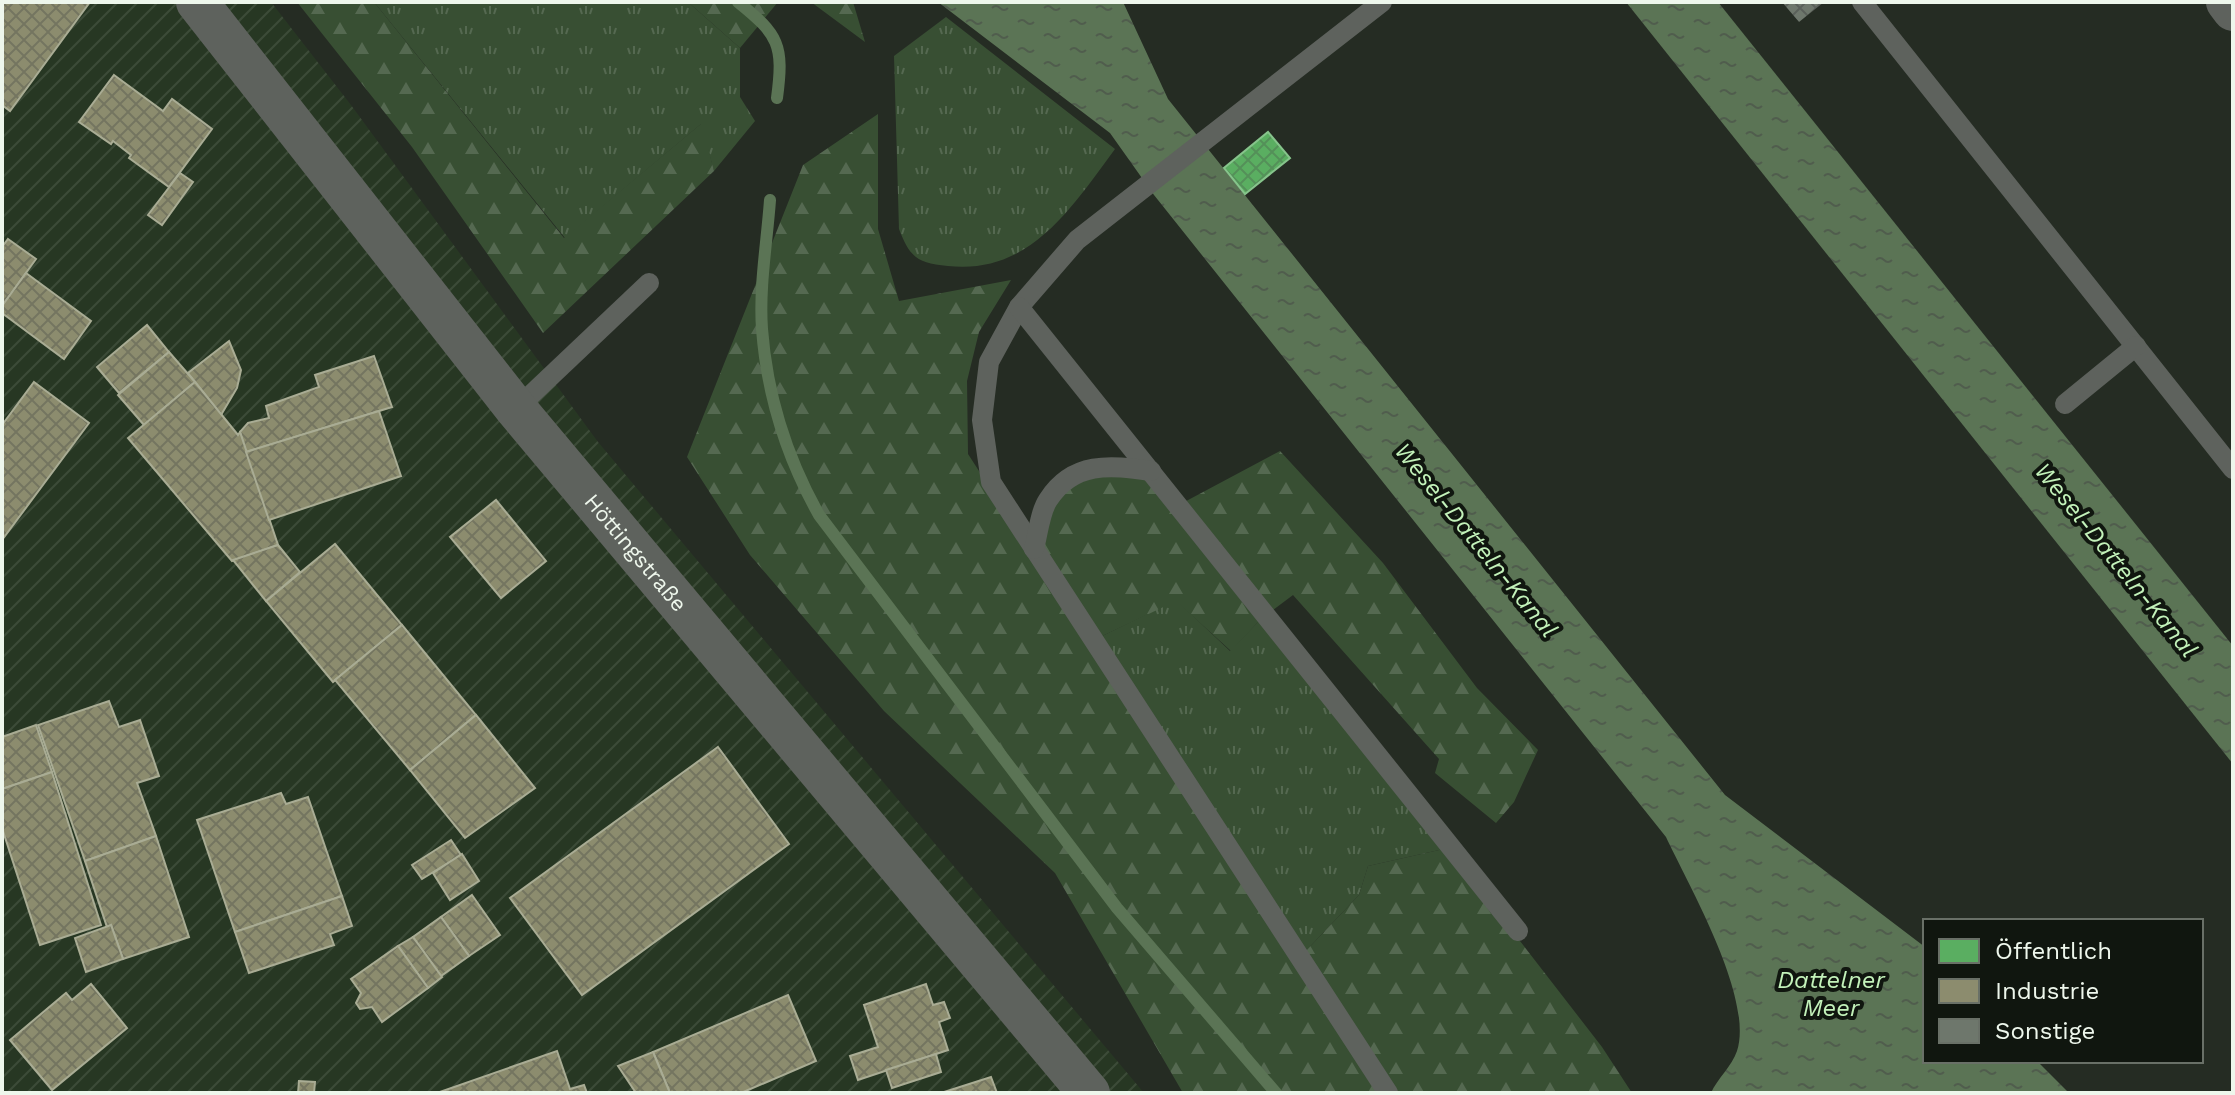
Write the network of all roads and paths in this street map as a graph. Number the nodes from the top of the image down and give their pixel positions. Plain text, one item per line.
1 (197, 2) edge
2 (1382, 2) edge
3 (1862, 2) edge
4 (2227, 2) edge
5 (2233, 10) edge
6 (649, 283) dead end
7 (1019, 307) junction
8 (2136, 346) junction
9 (2065, 404) dead end
10 (516, 409) junction
11 (2233, 469) edge
12 (1151, 471) junction
13 (1034, 549) junction
14 (1518, 931) dead end
15 (1089, 1093) edge
16 (1388, 1093) edge

1 - 10 street, Höttingstraße
2 - 7 lane
3 - 8 lane
4 - 5 street
6 - 10 lane
7 - 12 lane
7 - 13 lane
8 - 9 lane
8 - 11 lane
10 - 15 street, Höttingstraße
12 - 13 lane
12 - 14 lane
13 - 16 lane

